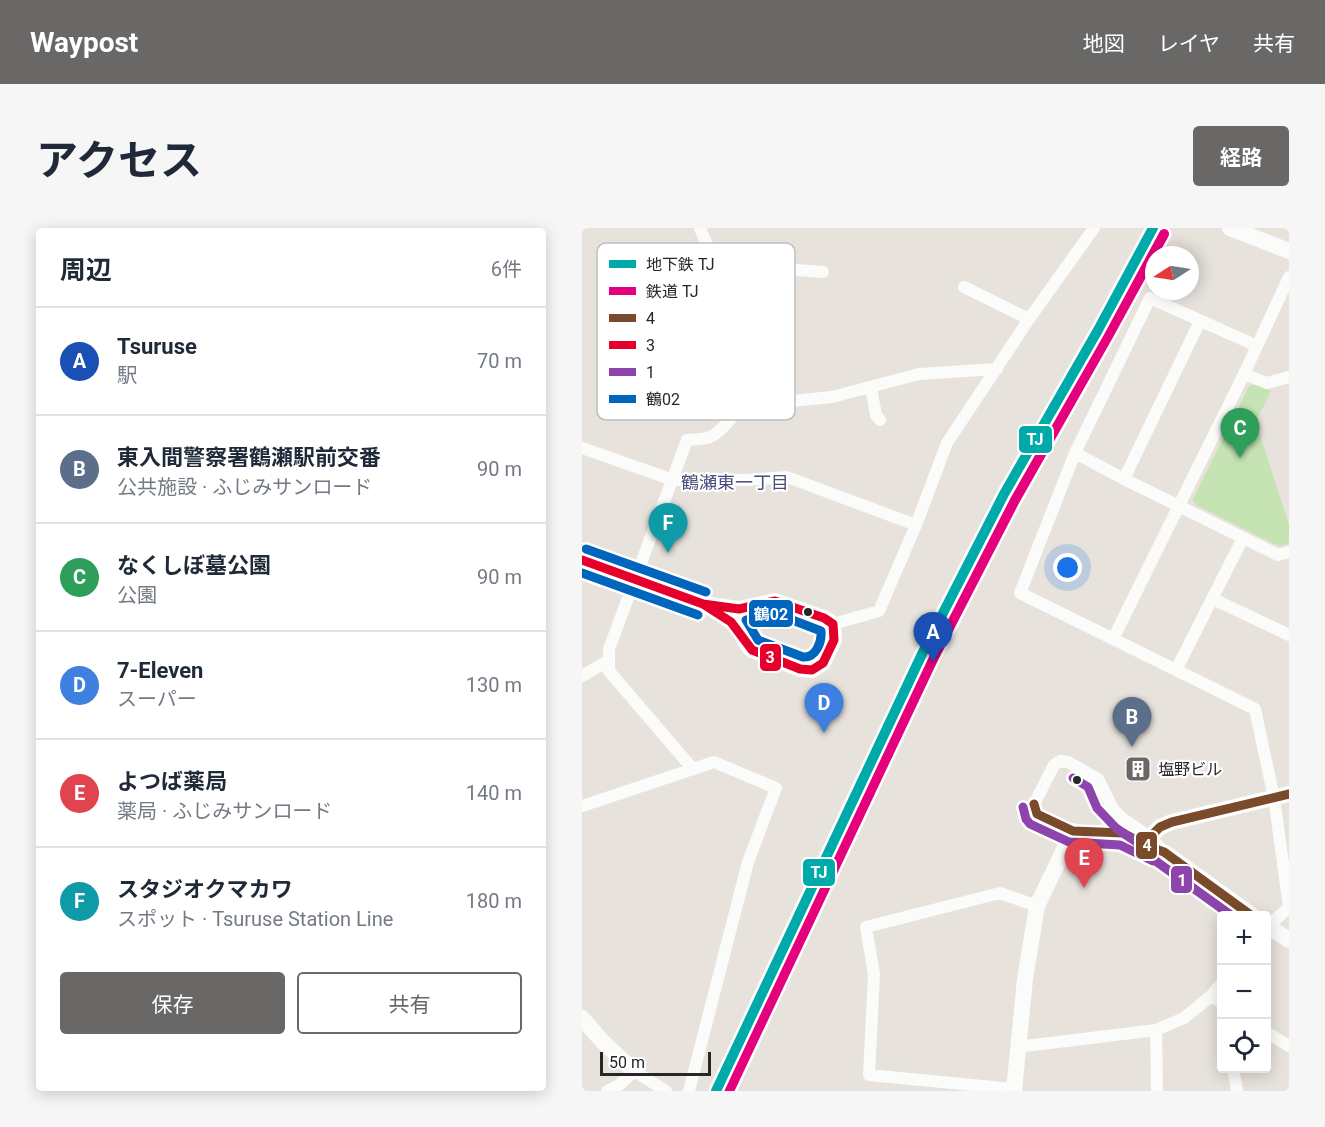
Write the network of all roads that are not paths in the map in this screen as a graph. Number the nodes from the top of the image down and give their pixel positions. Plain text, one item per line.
1 (700, 228) edge
2 (1094, 228) edge
3 (1230, 228) edge
4 (707, 243) edge
5 (1289, 251) edge
6 (795, 270) edge
7 (823, 272) dead end
8 (1289, 277) edge
9 (964, 287) dead end
10 (1029, 319) junction
11 (1200, 321) junction
12 (1257, 346) junction
13 (997, 369) junction
14 (1244, 374) junction
15 (1289, 377) edge
16 (871, 388) junction
17 (795, 401) edge
18 (730, 420) edge
19 (880, 420) dead end
20 (582, 448) edge
21 (1075, 453) junction
22 (1124, 479) junction
23 (673, 480) junction
24 (1179, 504) junction
25 (916, 525) junction
26 (1243, 538) junction
27 (1289, 552) edge
28 (582, 560) edge
29 (635, 579) junction
30 (1213, 599) junction
31 (703, 604) junction
32 (833, 624) junction
33 (1289, 635) edge
34 (1113, 639) junction
35 (608, 661) junction
36 (1176, 670) junction
37 (582, 676) edge
38 (692, 768) junction
39 (1281, 796) edge
40 (582, 806) edge
41 (1073, 831) junction
42 (1150, 837) junction
43 (1164, 852) junction
44 (1037, 906) junction
45 (1247, 911) edge
46 (1271, 923) edge
47 (1271, 929) edge
48 (1289, 940) edge
49 (1216, 999) edge
50 (582, 1018) edge
51 (1156, 1030) junction
52 (1271, 1035) edge
53 (1289, 1046) edge
54 (1017, 1047) junction
55 (634, 1071) junction
56 (1234, 1073) edge
57 (1014, 1090) edge
58 (608, 1091) edge
59 (666, 1091) edge
60 (689, 1091) edge
61 (1157, 1091) edge
62 (1237, 1091) edge

1 - 4 street
2 - 10 street
3 - 5 street
6 - 7 street
8 - 12 street
9 - 10 street
10 - 13 street
11 - 12 street
11 - 21 street
11 - 22 street
12 - 14 street
13 - 16 street
13 - 25 street
14 - 15 street
14 - 24 street
16 - 17 street
16 - 19 street
18 - 23 street
20 - 23 street
21 - 22 street
21 - 34 street
22 - 24 street
23 - 25 street
23 - 29 street
24 - 26 street
24 - 34 street
25 - 32 street
26 - 27 street
26 - 30 street
28 - 29 street
29 - 31 street
29 - 35 street
30 - 33 street
30 - 36 street
31 - 32 street
31 - 32 street
34 - 36 street
35 - 37 street
35 - 38 street
36 - 39 street
38 - 40 street
38 - 60 street
39 - 42 street
39 - 46 street
41 - 42 street
41 - 43 street
41 - 44 street
42 - 43 street
43 - 45 street
44 - 54 street
44 - 57 street
47 - 48 street
49 - 51 street
50 - 55 street
51 - 54 street
51 - 61 street
52 - 53 street
54 - 57 street
55 - 58 street
55 - 59 street
56 - 62 street

